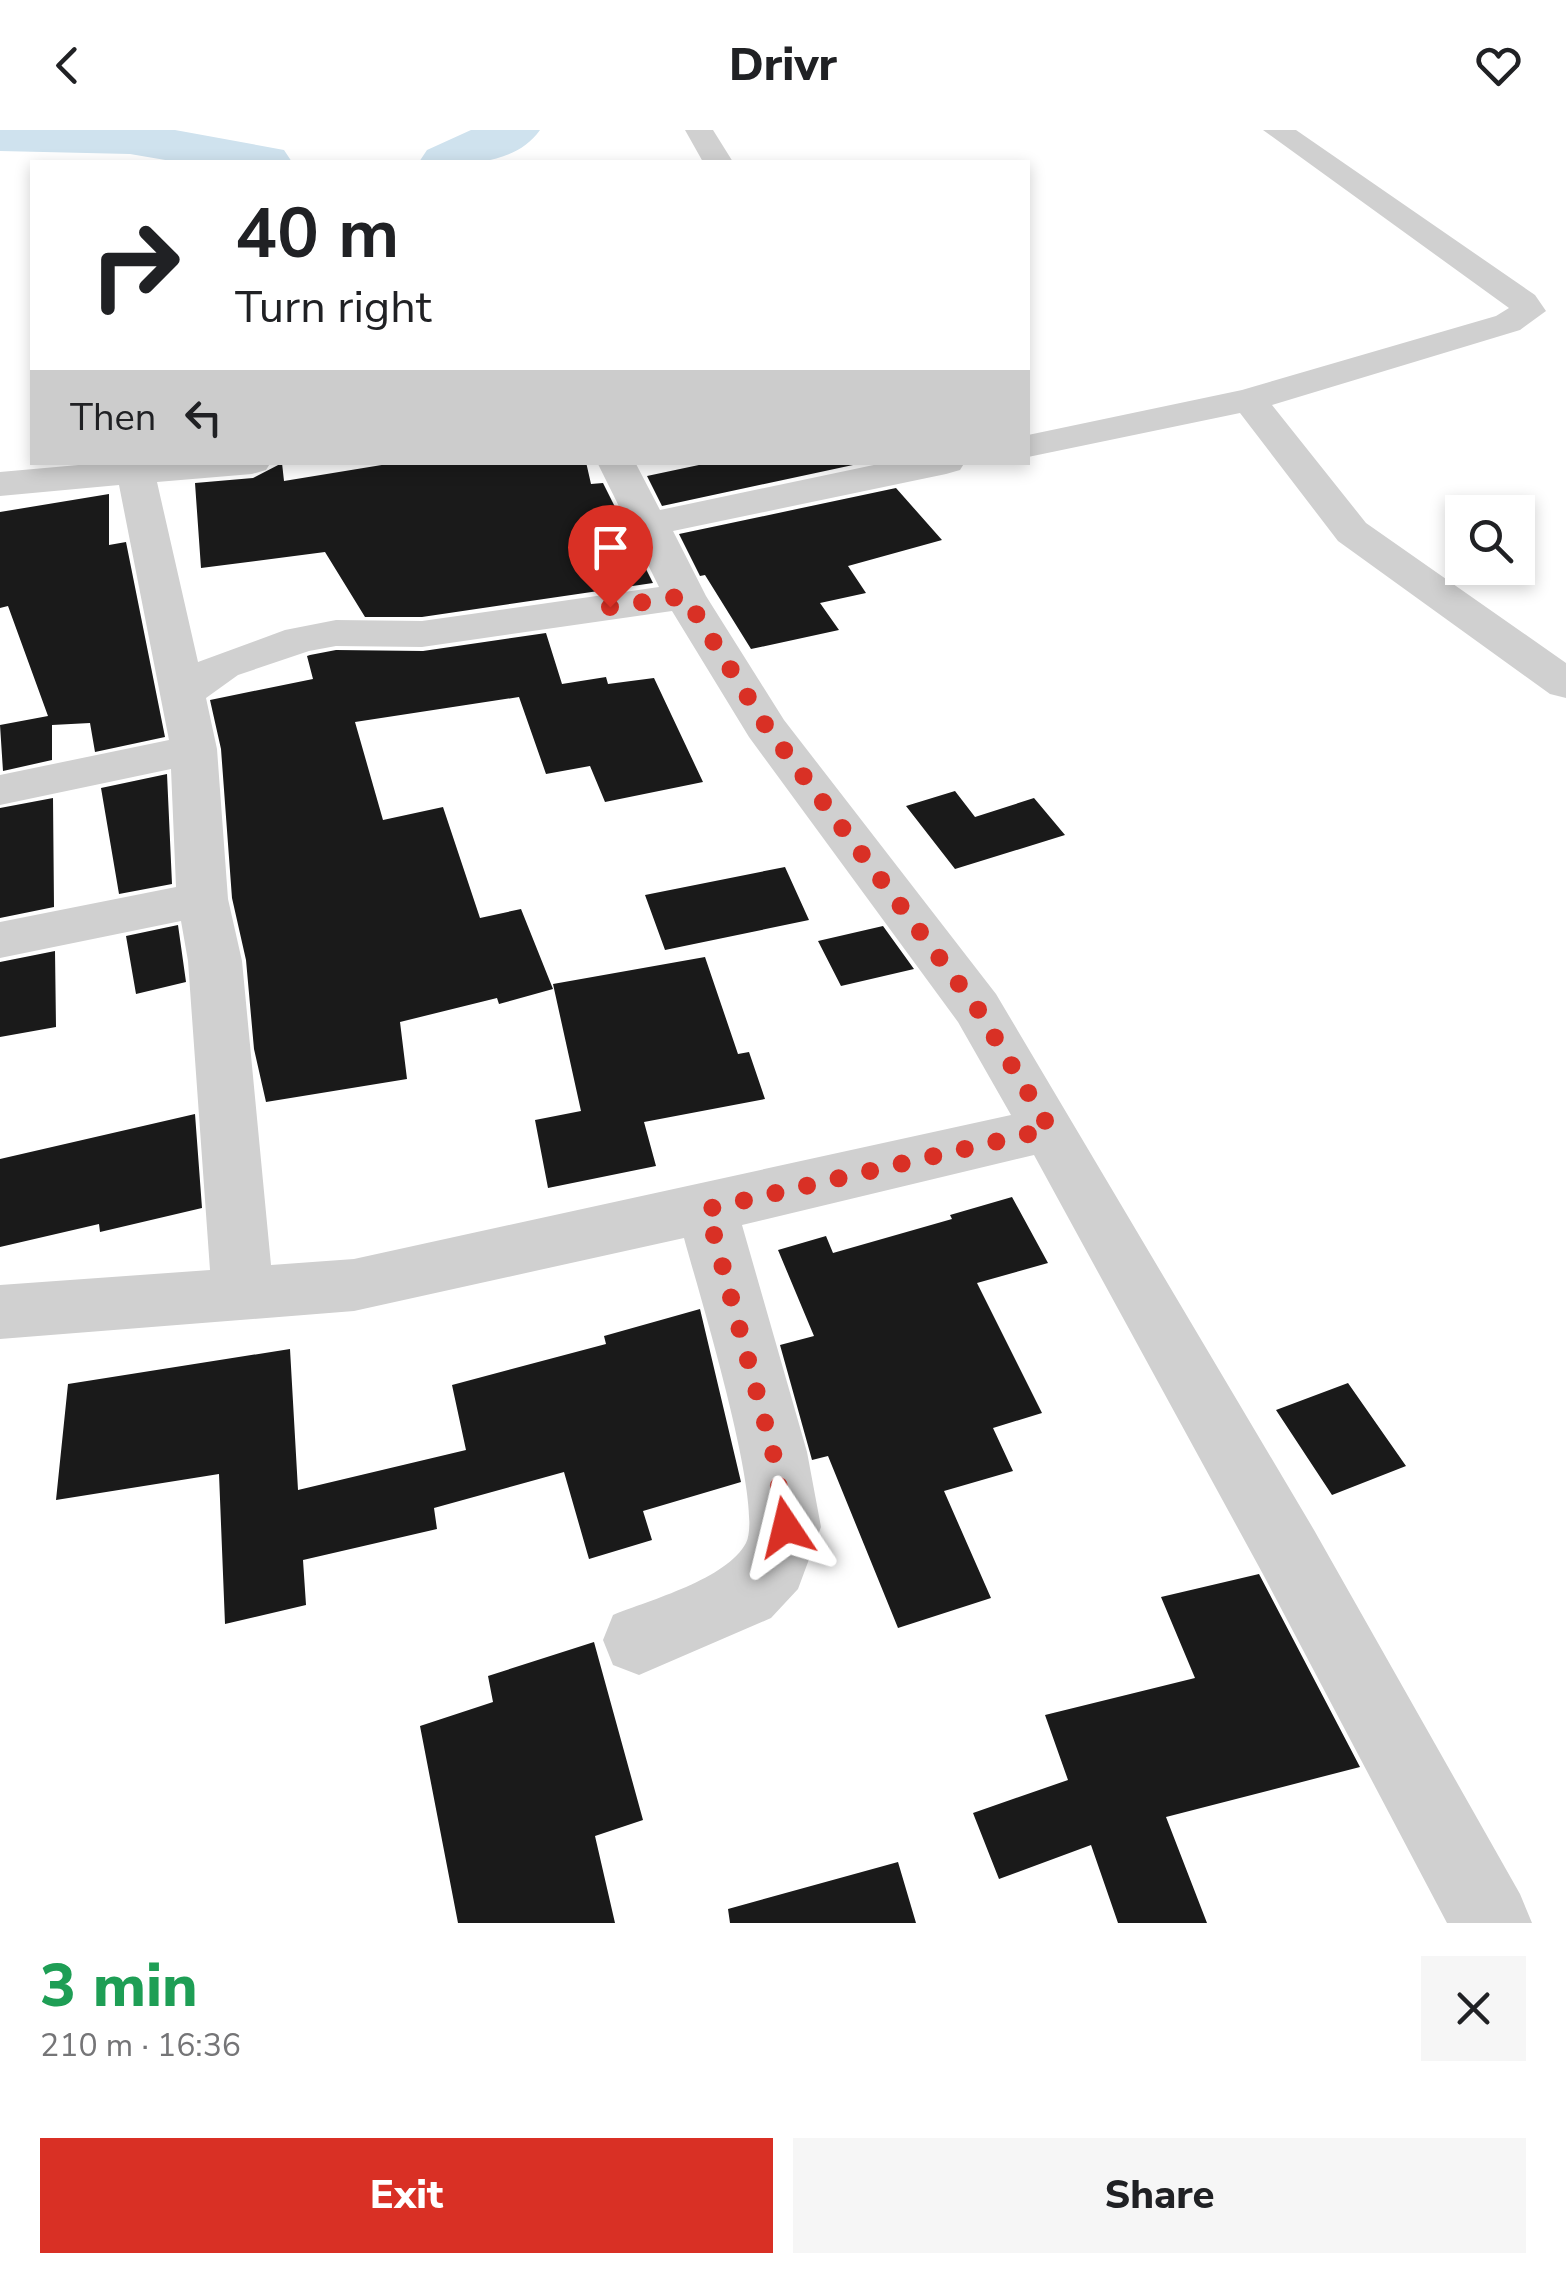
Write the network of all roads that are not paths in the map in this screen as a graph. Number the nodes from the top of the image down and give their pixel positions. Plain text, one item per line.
1 (699, 130) edge
2 (1277, 130) edge
3 (717, 160) edge
4 (1249, 400) junction
5 (1030, 446) edge
6 (217, 465) edge
7 (617, 465) edge
8 (932, 465) edge
9 (136, 472) junction
10 (0, 484) edge
11 (649, 524) junction
12 (685, 596) junction
13 (1566, 684) edge
14 (182, 694) junction
15 (194, 749) junction
16 (0, 790) edge
17 (202, 899) junction
18 (0, 940) edge
19 (1050, 1129) junction
20 (707, 1209) junction
21 (243, 1295) junction
22 (0, 1312) edge
23 (639, 1640) dead end
24 (1491, 1923) edge

1 - 3 street
2 - 4 street
4 - 5 street
4 - 13 street
6 - 9 street
7 - 11 street
8 - 11 street
9 - 10 street
9 - 14 street
11 - 12 street
12 - 14 street
12 - 19 street
14 - 15 street
15 - 16 street
15 - 17 street
17 - 18 street
17 - 21 street
19 - 20 street
19 - 24 street
20 - 21 street
20 - 23 street
21 - 22 street

